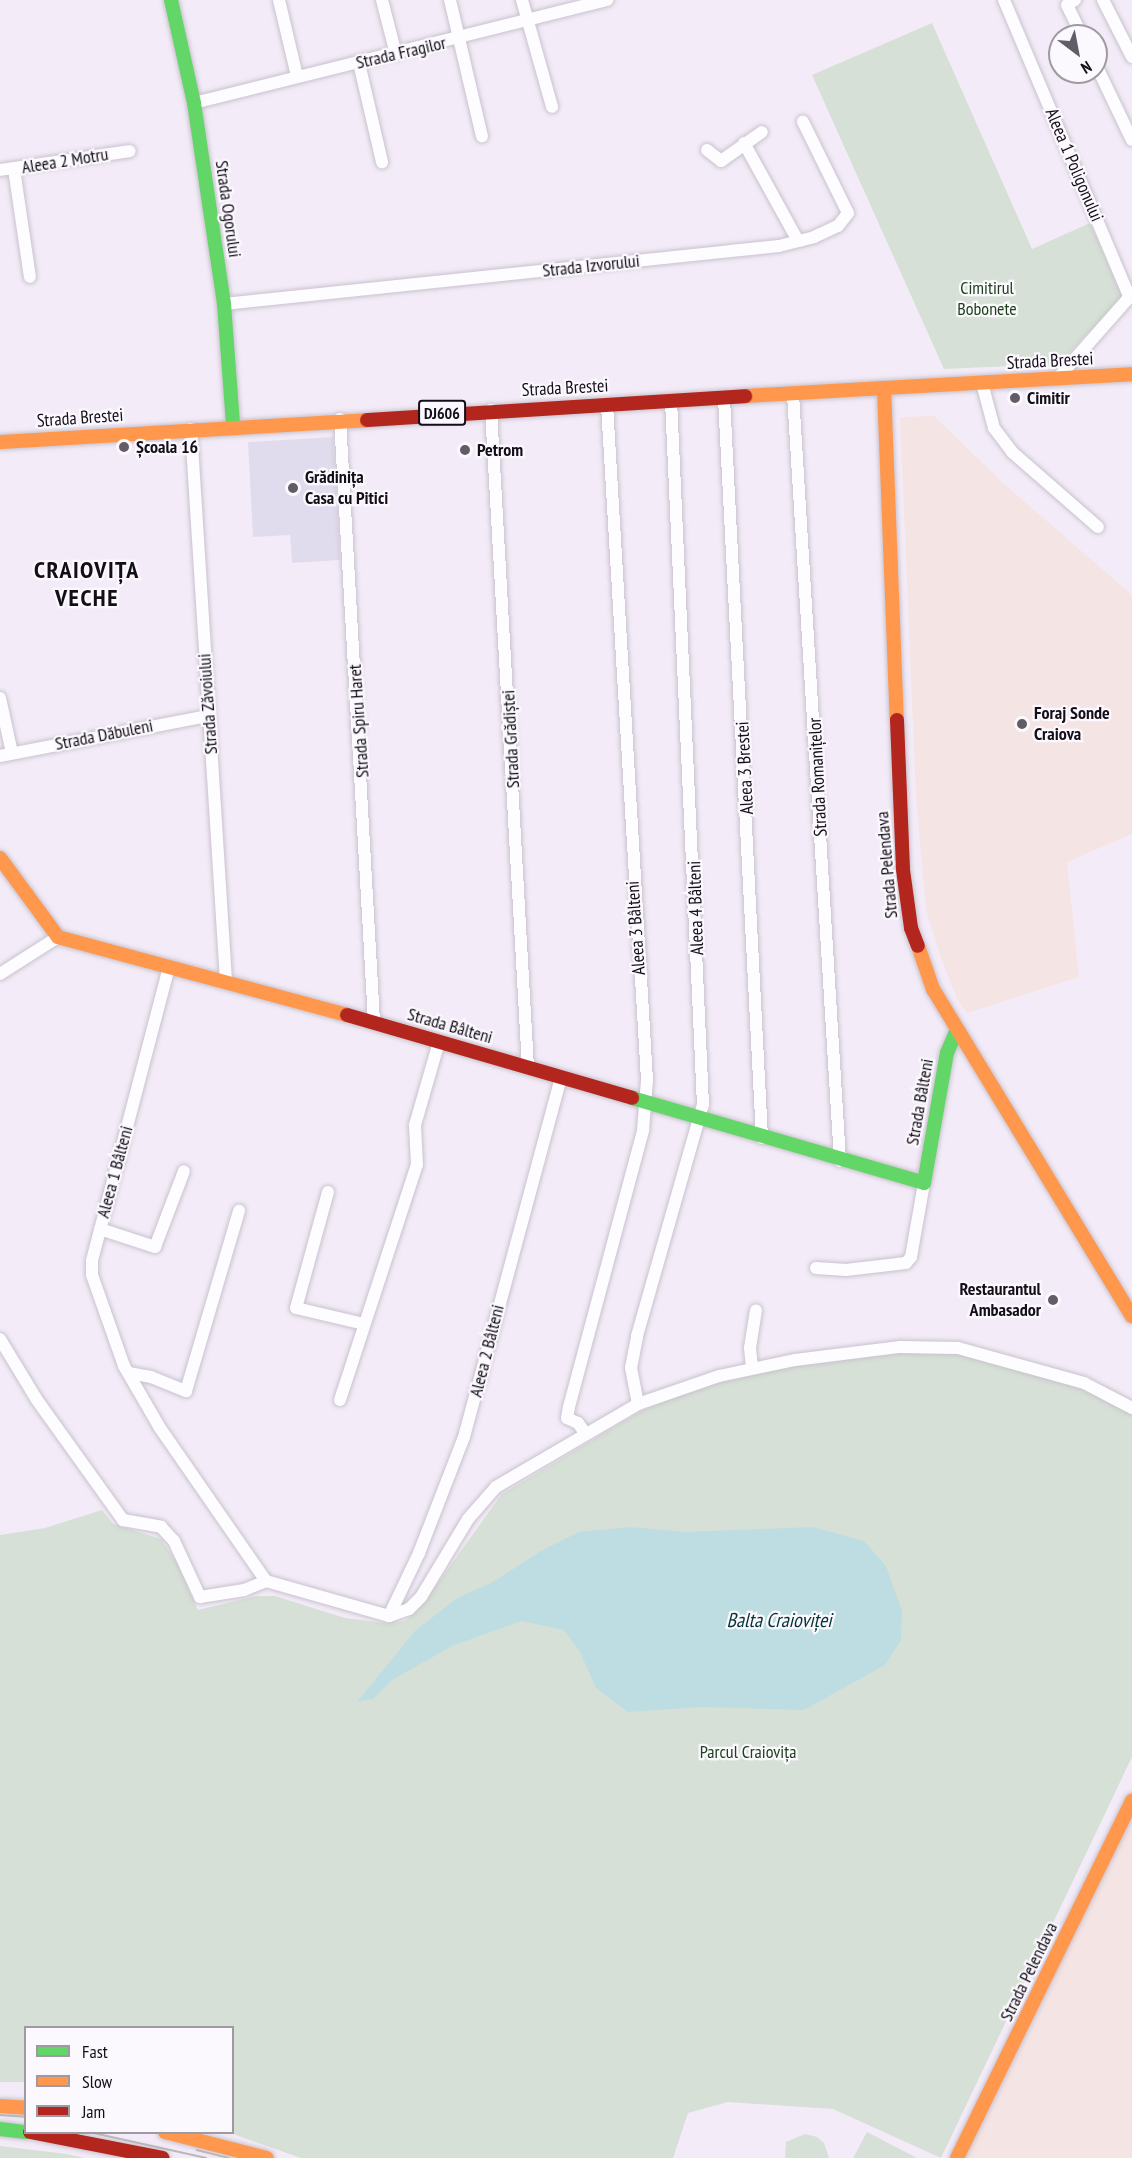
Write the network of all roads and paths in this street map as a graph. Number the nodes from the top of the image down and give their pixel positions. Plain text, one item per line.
1 (171, 0) edge
2 (279, 0) edge
3 (382, 0) edge
4 (450, 0) edge
5 (522, 0) edge
6 (607, 0) edge
7 (1004, 0) edge
8 (1075, 0) edge
9 (1103, 0) edge
10 (589, 3) edge
11 (527, 21) junction
12 (1076, 24) edge
13 (460, 39) junction
14 (396, 54) junction
15 (1132, 57) edge
16 (359, 63) junction
17 (297, 76) junction
18 (1105, 84) edge
19 (194, 103) junction
20 (552, 107) dead end
21 (803, 122) dead end
22 (762, 132) dead end
23 (482, 136) dead end
24 (1132, 140) edge
25 (744, 144) junction
26 (707, 150) dead end
27 (130, 151) dead end
28 (382, 162) dead end
29 (14, 169) junction
30 (0, 170) edge
31 (798, 241) junction
32 (30, 277) dead end
33 (1131, 295) edge
34 (224, 304) junction
35 (1132, 374) edge
36 (1058, 378) junction
37 (982, 383) junction
38 (884, 388) junction
39 (794, 394) junction
40 (724, 398) junction
41 (671, 401) junction
42 (608, 404) junction
43 (491, 410) junction
44 (340, 419) junction
45 (233, 425) junction
46 (191, 429) junction
47 (0, 442) edge
48 (1098, 527) dead end
49 (0, 698) edge
50 (208, 716) junction
51 (6, 755) edge
52 (0, 858) edge
53 (58, 937) junction
54 (169, 967) junction
55 (0, 974) edge
56 (226, 980) junction
57 (374, 1022) junction
58 (957, 1030) junction
59 (439, 1042) junction
60 (528, 1068) junction
61 (561, 1077) junction
62 (646, 1103) junction
63 (699, 1119) junction
64 (762, 1138) junction
65 (840, 1161) junction
66 (184, 1171) dead end
67 (924, 1183) junction
68 (328, 1192) dead end
69 (239, 1211) dead end
70 (100, 1230) junction
71 (816, 1268) dead end
72 (756, 1310) dead end
73 (1132, 1316) edge
74 (364, 1324) junction
75 (0, 1340) edge
76 (753, 1367) junction
77 (129, 1373) junction
78 (340, 1400) dead end
79 (638, 1404) junction
80 (1132, 1408) edge
81 (585, 1433) junction
82 (266, 1581) junction
83 (389, 1616) junction
84 (1132, 1801) edge
85 (0, 2106) edge
86 (24, 2108) edge
87 (0, 2129) edge
88 (24, 2132) edge
89 (35, 2134) edge
90 (169, 2134) edge
91 (162, 2158) edge
92 (267, 2158) edge
93 (957, 2158) edge

1 - 19 main road, Strada Ogorului
2 - 17 street
3 - 14 street
4 - 13 street
5 - 11 street
6 - 10 street, Strada Fragilor
7 - 33 street, Aleea 1 Poligonului
8 - 12 street
9 - 15 street
10 - 11 street, Strada Fragilor
11 - 13 street, Strada Fragilor
11 - 20 street
13 - 14 street, Strada Fragilor
13 - 23 street
14 - 16 street, Strada Fragilor
16 - 17 street, Strada Fragilor
16 - 28 street
17 - 19 street, Strada Fragilor
18 - 24 street
19 - 34 main road, Strada Ogorului
21 - 31 street, Strada Izvorului
22 - 25 street
25 - 26 street
25 - 31 street
27 - 29 street, Aleea 2 Motru
29 - 30 street, Aleea 2 Motru
29 - 32 street
31 - 34 street, Strada Izvorului
33 - 36 street
34 - 45 main road, Strada Ogorului
35 - 36 main road, Strada Brestei / DJ606
36 - 37 main road, Strada Brestei / DJ606
37 - 38 main road, Strada Brestei / DJ606
37 - 48 street
38 - 39 main road, Strada Brestei / DJ606
38 - 58 main road, Strada Pelendava
39 - 40 main road, Strada Brestei / DJ606
39 - 65 street, Strada Romanițelor
40 - 41 main road, Strada Brestei / DJ606
40 - 64 street, Aleea 3 Brestei
41 - 42 main road, Strada Brestei / DJ606
41 - 63 street, Aleea 4 Bâlteni
42 - 43 main road, Strada Brestei / DJ606
42 - 62 street, Aleea 3 Bâlteni
43 - 44 main road, Strada Brestei / DJ606
43 - 60 street, Strada Grădiștei
44 - 45 main road, Strada Brestei / DJ606
44 - 57 street, Strada Spiru Haret
45 - 46 main road, Strada Brestei / DJ606
46 - 47 main road, Strada Brestei / DJ606
46 - 50 street, Strada Zăvoiului
49 - 51 street
50 - 51 street, Strada Dăbuleni
50 - 56 street, Strada Zăvoiului
52 - 53 main road
53 - 54 main road, Strada Bâlteni
53 - 55 street
54 - 56 main road, Strada Bâlteni
54 - 70 street, Aleea 1 Bâlteni
56 - 57 main road, Strada Bâlteni
57 - 59 main road, Strada Bâlteni
58 - 67 main road, Strada Bâlteni
58 - 73 main road, Strada Pelendava
59 - 60 main road, Strada Bâlteni
59 - 74 street
60 - 61 main road, Strada Bâlteni
61 - 62 main road, Strada Bâlteni
61 - 83 street, Aleea 2 Bâlteni
62 - 63 main road, Strada Bâlteni
62 - 81 street, Aleea 3 Bâlteni
63 - 64 main road, Strada Bâlteni
63 - 79 street, Aleea 4 Bâlteni
64 - 65 main road, Strada Bâlteni
65 - 67 main road, Strada Bâlteni
66 - 70 street
67 - 71 street, Strada Bâlteni
68 - 74 street
69 - 77 street
70 - 77 street, Aleea 1 Bâlteni
72 - 76 street
74 - 78 street
75 - 82 street
76 - 79 street
76 - 80 street
77 - 82 street, Aleea 1 Bâlteni
79 - 81 street
81 - 83 street
82 - 83 street
84 - 93 main road, Strada Pelendava
85 - 86 main road
87 - 88 main road
89 - 91 main road
90 - 92 main road

